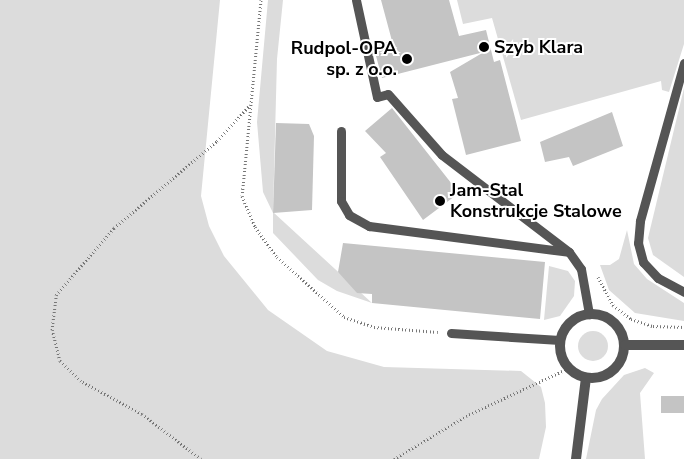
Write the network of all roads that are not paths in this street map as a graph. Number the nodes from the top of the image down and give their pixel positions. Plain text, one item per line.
1 (356, 0) edge
2 (684, 63) edge
3 (341, 131) dead end
4 (569, 252) junction
5 (684, 292) edge
6 (589, 314) junction
7 (451, 333) road end
8 (560, 340) junction
9 (624, 345) junction
10 (684, 345) edge
11 (586, 378) junction
12 (576, 459) edge

1 - 4 lane
2 - 5 lane
3 - 4 lane
4 - 6 lane
6 - 8 street
6 - 9 street
7 - 8 lane
8 - 11 street
9 - 10 street
9 - 11 street
11 - 12 street

